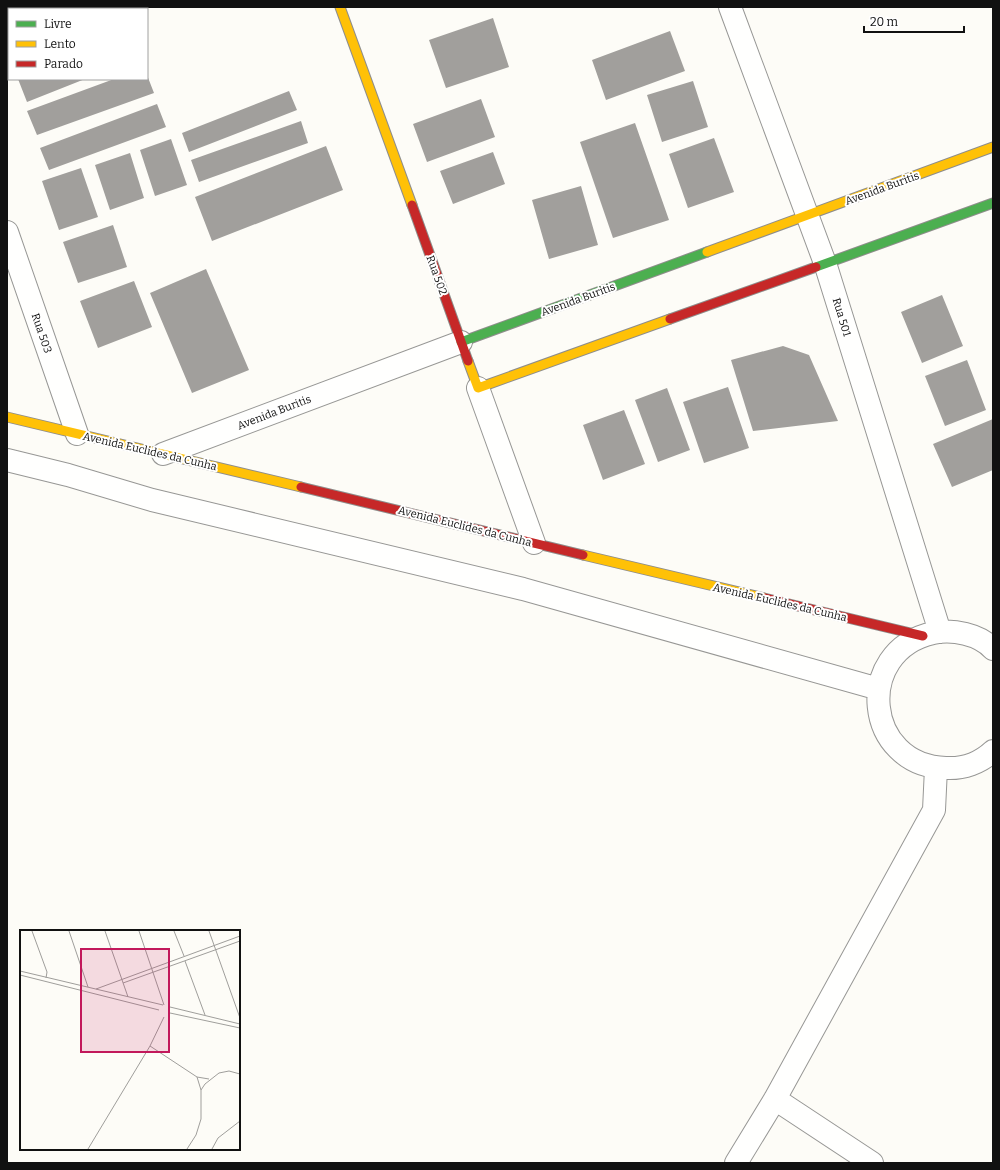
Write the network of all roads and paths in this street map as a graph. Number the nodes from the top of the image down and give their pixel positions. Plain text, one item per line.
1 (340, 7) edge
2 (730, 7) edge
3 (993, 147) edge
4 (993, 203) edge
5 (808, 215) junction
6 (7, 232) edge
7 (825, 263) junction
8 (461, 342) junction
9 (478, 388) junction
10 (7, 417) edge
11 (77, 434) junction
12 (163, 454) junction
13 (7, 460) edge
14 (534, 543) junction
15 (932, 634) junction
16 (993, 649) edge
17 (879, 689) junction
18 (993, 751) edge
19 (936, 768) junction
20 (775, 1099) junction
21 (736, 1163) edge
22 (872, 1163) edge

1 - 8 street, Rua 502
2 - 5 street, Rua 501
3 - 5 street, Avenida Buritis
4 - 7 street
5 - 7 street, Rua 501
5 - 8 street, Avenida Buritis
6 - 11 street, Rua 503
7 - 9 street
7 - 15 street, Rua 501
8 - 9 street, Rua 502
8 - 12 street, Avenida Buritis
9 - 14 street, Rua 502
10 - 11 street, Avenida Euclides da Cunha
11 - 12 street, Avenida Euclides da Cunha
12 - 14 street, Avenida Euclides da Cunha
13 - 17 street
14 - 15 street, Avenida Euclides da Cunha
15 - 16 street
15 - 17 street
17 - 19 street
18 - 19 street
19 - 20 street
20 - 21 street
20 - 22 street

